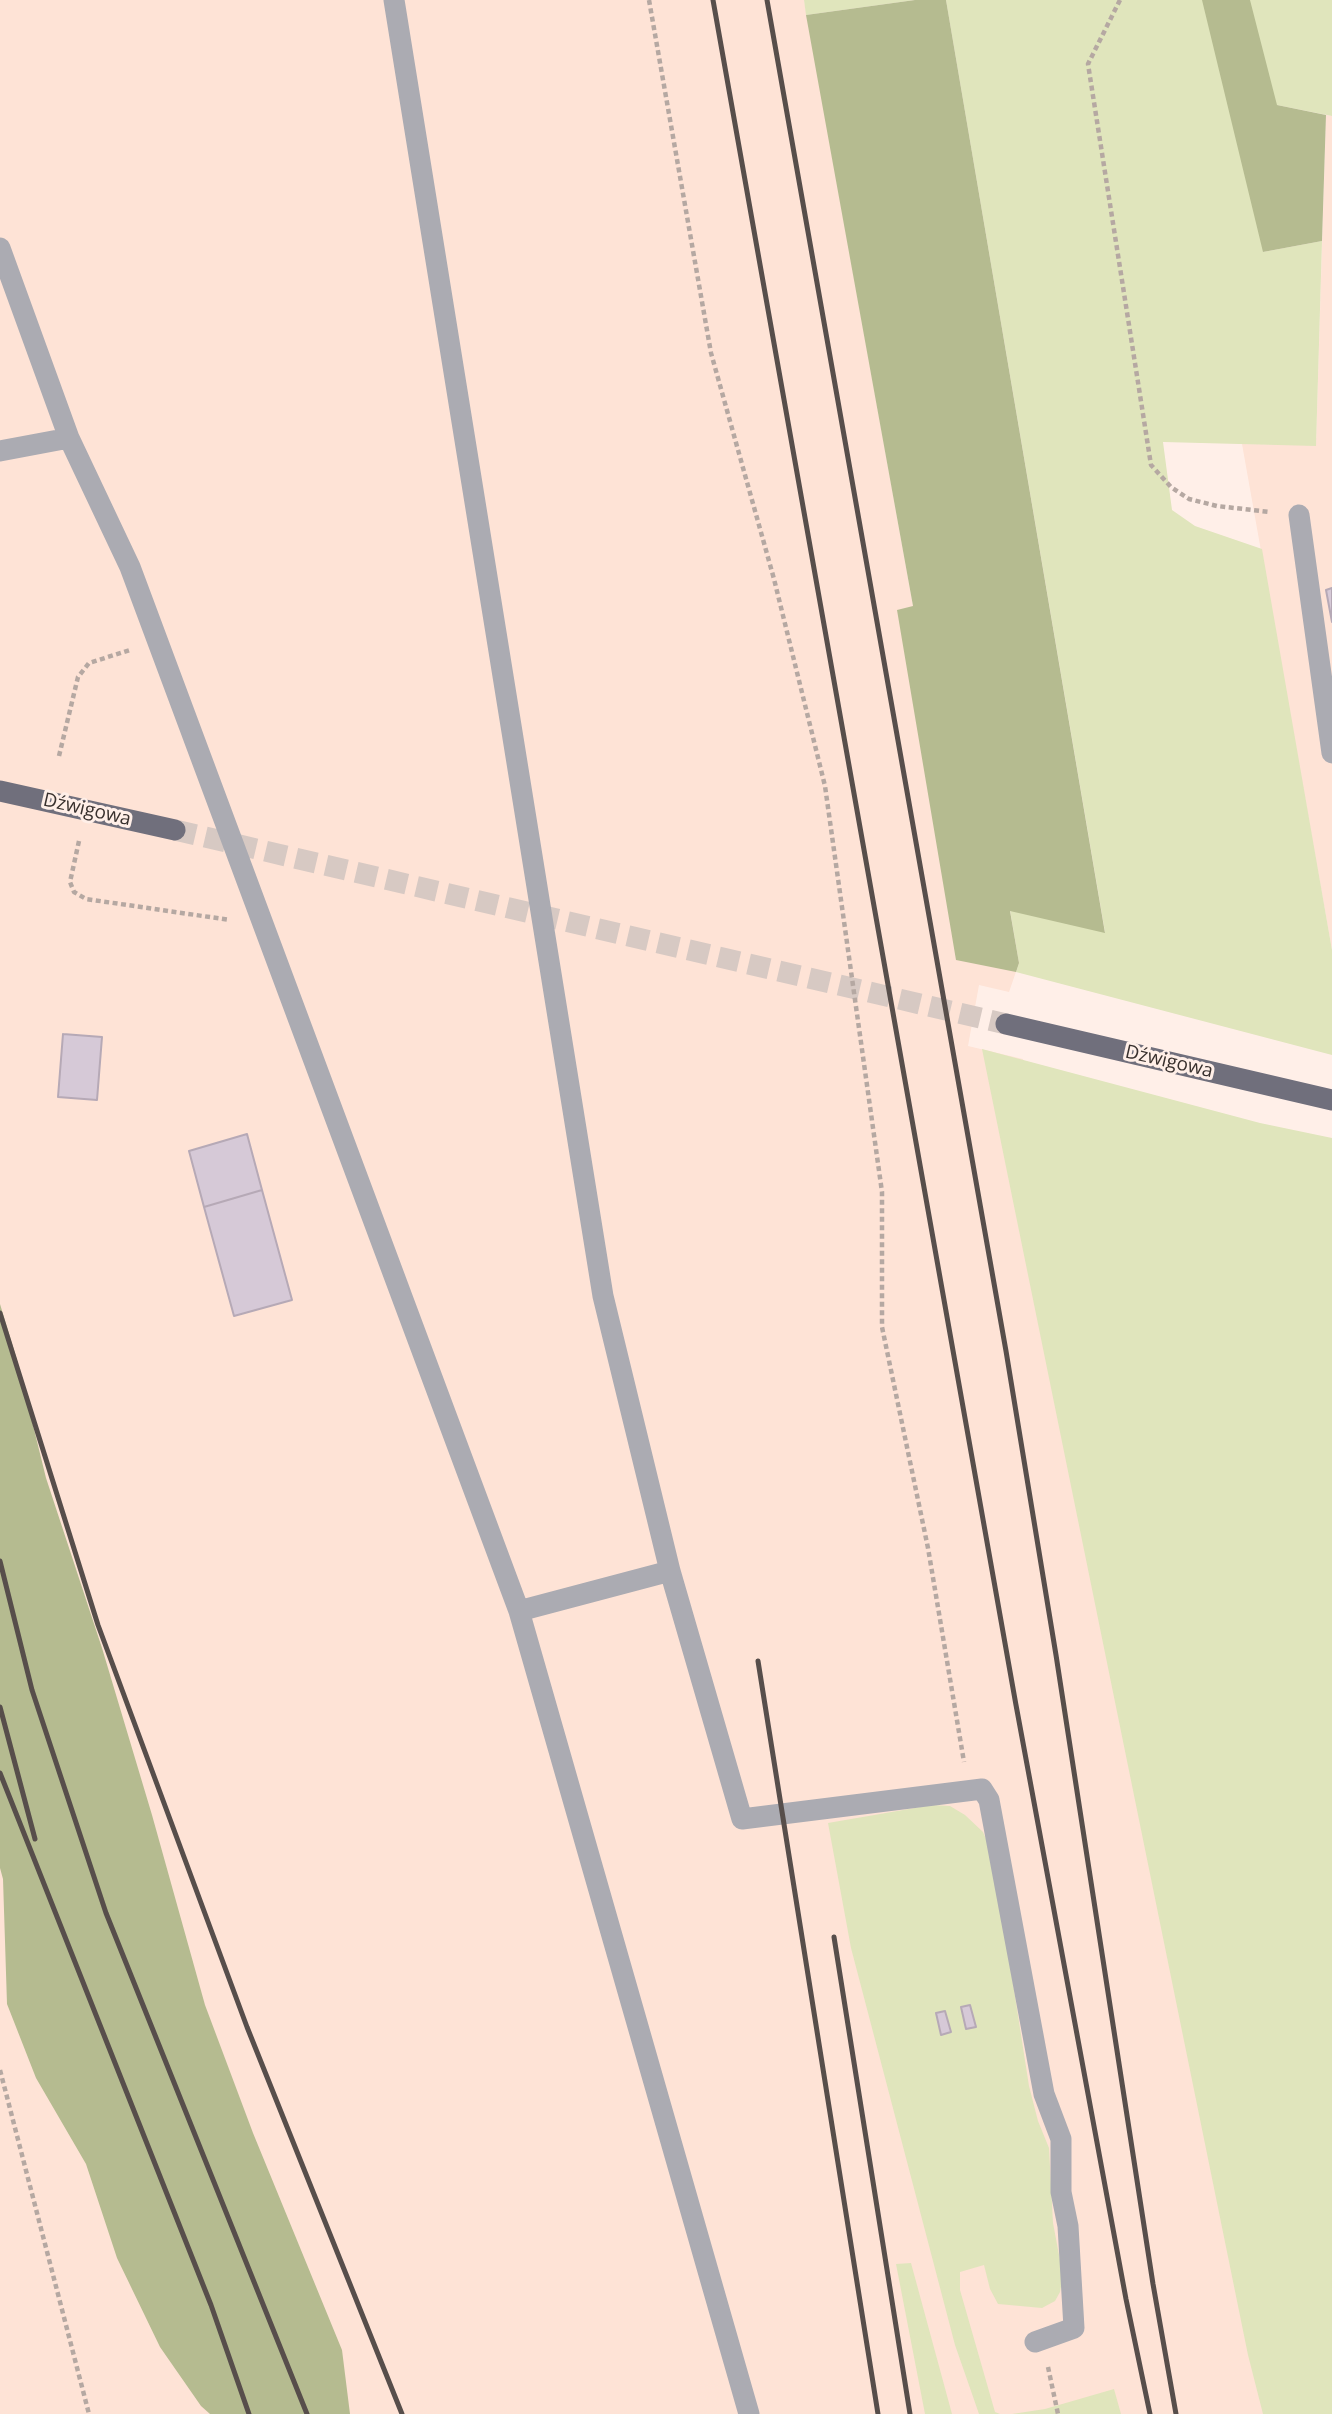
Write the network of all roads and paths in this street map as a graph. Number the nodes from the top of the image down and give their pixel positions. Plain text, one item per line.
1 (394, 0) edge
2 (649, 0) edge
3 (1120, 0) edge
4 (0, 248) edge
5 (69, 438) junction
6 (0, 451) edge
7 (1299, 515) joint
8 (157, 641) junction
9 (1332, 753) edge
10 (58, 756) dead end
11 (0, 791) edge
12 (175, 830) tunnel mouth
13 (79, 841) dead end
14 (262, 924) junction
15 (1006, 1024) tunnel mouth
16 (1332, 1100) edge
17 (670, 1571) junction
18 (519, 1611) junction
19 (968, 1790) junction
20 (0, 2070) edge
21 (1039, 2340) joint
22 (89, 2414) edge
23 (749, 2414) edge
24 (1058, 2414) edge

1 - 17 lane
2 - 19 path
3 - 7 path
4 - 5 lane
5 - 6 lane
5 - 8 lane
7 - 9 lane
8 - 10 path
8 - 14 lane
11 - 12 main road, Dźwigowa
13 - 14 path
14 - 18 lane
15 - 16 main road, Dźwigowa
17 - 18 lane
17 - 19 lane
18 - 23 lane
19 - 21 lane
20 - 22 path
21 - 24 path

